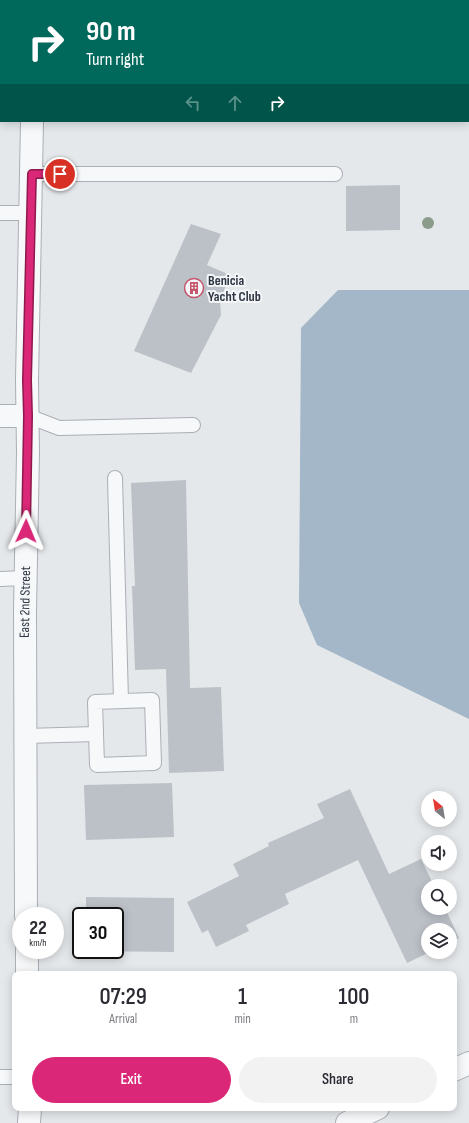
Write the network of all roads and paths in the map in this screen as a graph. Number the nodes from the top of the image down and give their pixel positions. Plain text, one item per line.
1 (32, 122) edge
2 (32, 174) junction
3 (335, 174) dead end
4 (0, 213) edge
5 (32, 213) junction
6 (0, 416) edge
7 (28, 416) junction
8 (193, 425) dead end
9 (115, 478) dead end
10 (25, 578) junction
11 (0, 579) edge
12 (120, 701) junction
13 (96, 734) junction
14 (24, 736) junction
15 (26, 907) edge
16 (27, 959) edge
17 (27, 971) edge
18 (469, 1063) edge
19 (457, 1069) edge
20 (0, 1077) edge
21 (12, 1077) edge
22 (30, 1111) edge
23 (372, 1111) edge
24 (30, 1123) edge
25 (347, 1123) edge

1 - 2 street, East 2nd Street
2 - 3 lane
2 - 5 street, East 2nd Street
4 - 5 lane
5 - 7 street, East 2nd Street
6 - 7 street
7 - 8 lane
7 - 10 street, East 2nd Street
9 - 12 lane
10 - 11 lane
10 - 14 street, East 2nd Street
12 - 13 lane
12 - 13 lane
13 - 14 lane
14 - 15 street, East 2nd Street
16 - 17 street
18 - 19 street
20 - 21 lane
22 - 24 street
23 - 25 street

